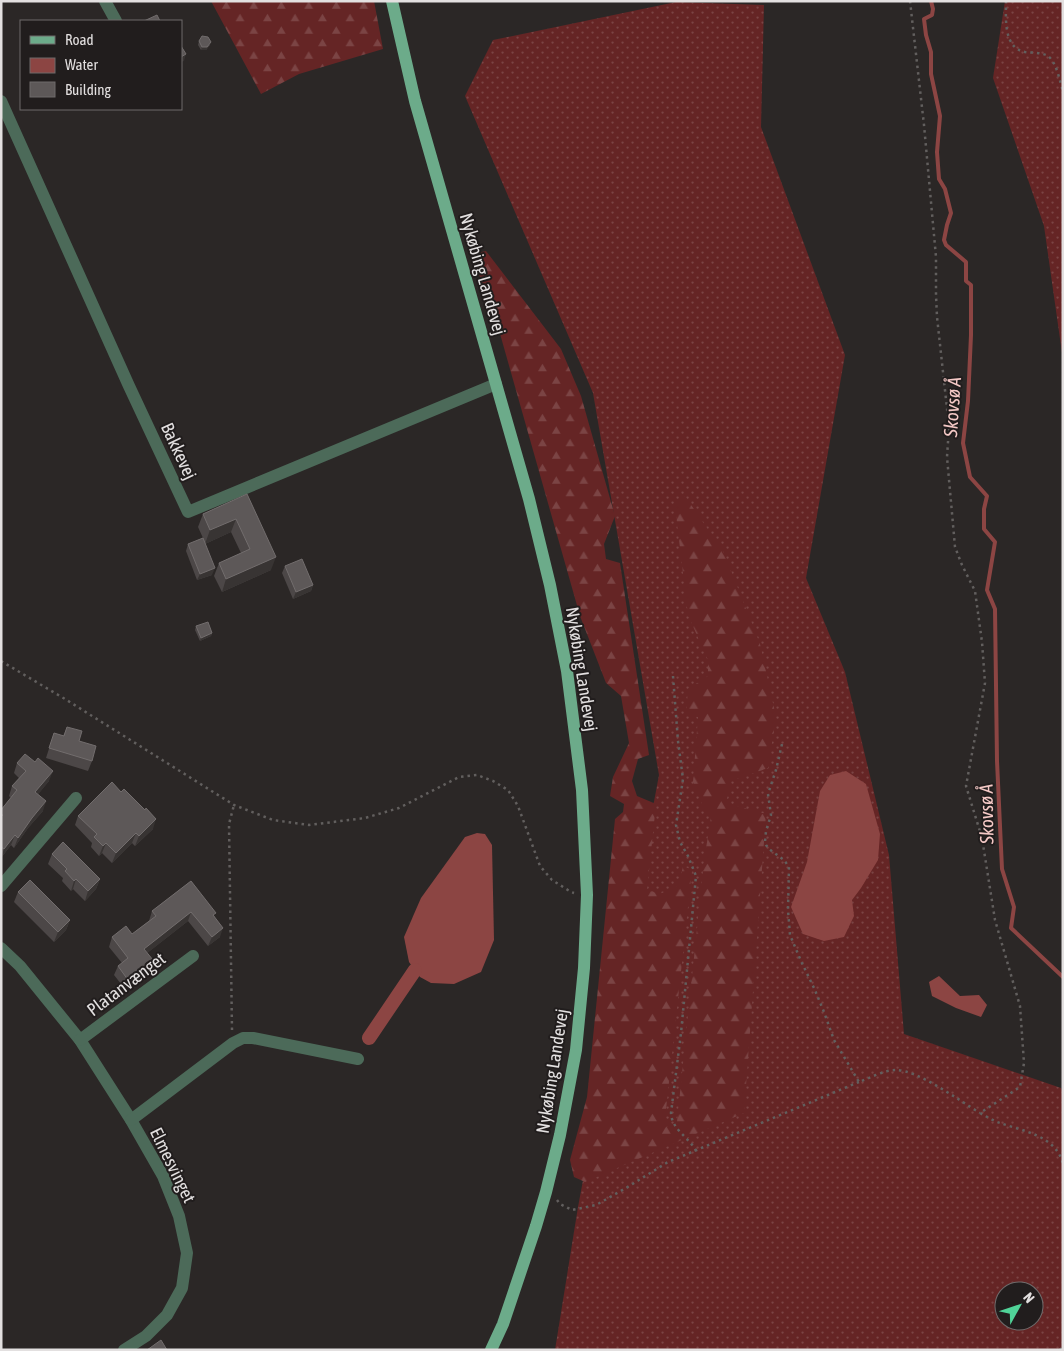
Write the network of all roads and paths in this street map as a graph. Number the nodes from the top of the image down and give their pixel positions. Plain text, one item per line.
1 (105, 1) edge
2 (392, 1) edge
3 (910, 1) edge
4 (1006, 1) edge
5 (115, 20) edge
6 (1063, 92) edge
7 (1, 102) edge
8 (496, 384) junction
9 (1, 661) edge
10 (673, 676) dead end
11 (782, 744) dead end
12 (76, 798) dead end
13 (234, 805) junction
14 (1, 886) edge
15 (587, 895) junction
16 (1, 948) edge
17 (193, 956) dead end
18 (80, 1040) junction
19 (233, 1043) junction
20 (358, 1059) dead end
21 (859, 1082) junction
22 (980, 1113) junction
23 (131, 1120) junction
24 (696, 1151) junction
25 (1063, 1164) edge
26 (546, 1192) junction
27 (1063, 1346) edge
28 (124, 1350) edge
29 (491, 1350) edge
30 (1060, 1350) edge

1 - 5 street
2 - 8 main road, Nykøbing Landevej
3 - 22 path
4 - 6 path
7 - 8 street, Bakkevej
8 - 15 main road, Nykøbing Landevej
9 - 13 path
10 - 24 path
11 - 21 path
12 - 14 street
13 - 15 path
13 - 19 path
15 - 26 main road, Nykøbing Landevej
16 - 18 street, Elmesvinget
17 - 18 street, Platanvænget
18 - 23 street, Elmesvinget
19 - 20 street, Elmesvinget
19 - 23 street, Elmesvinget
21 - 22 path
21 - 24 path
22 - 25 path
23 - 28 street, Elmesvinget
24 - 26 path
26 - 29 main road, Nykøbing Landevej
27 - 30 path

